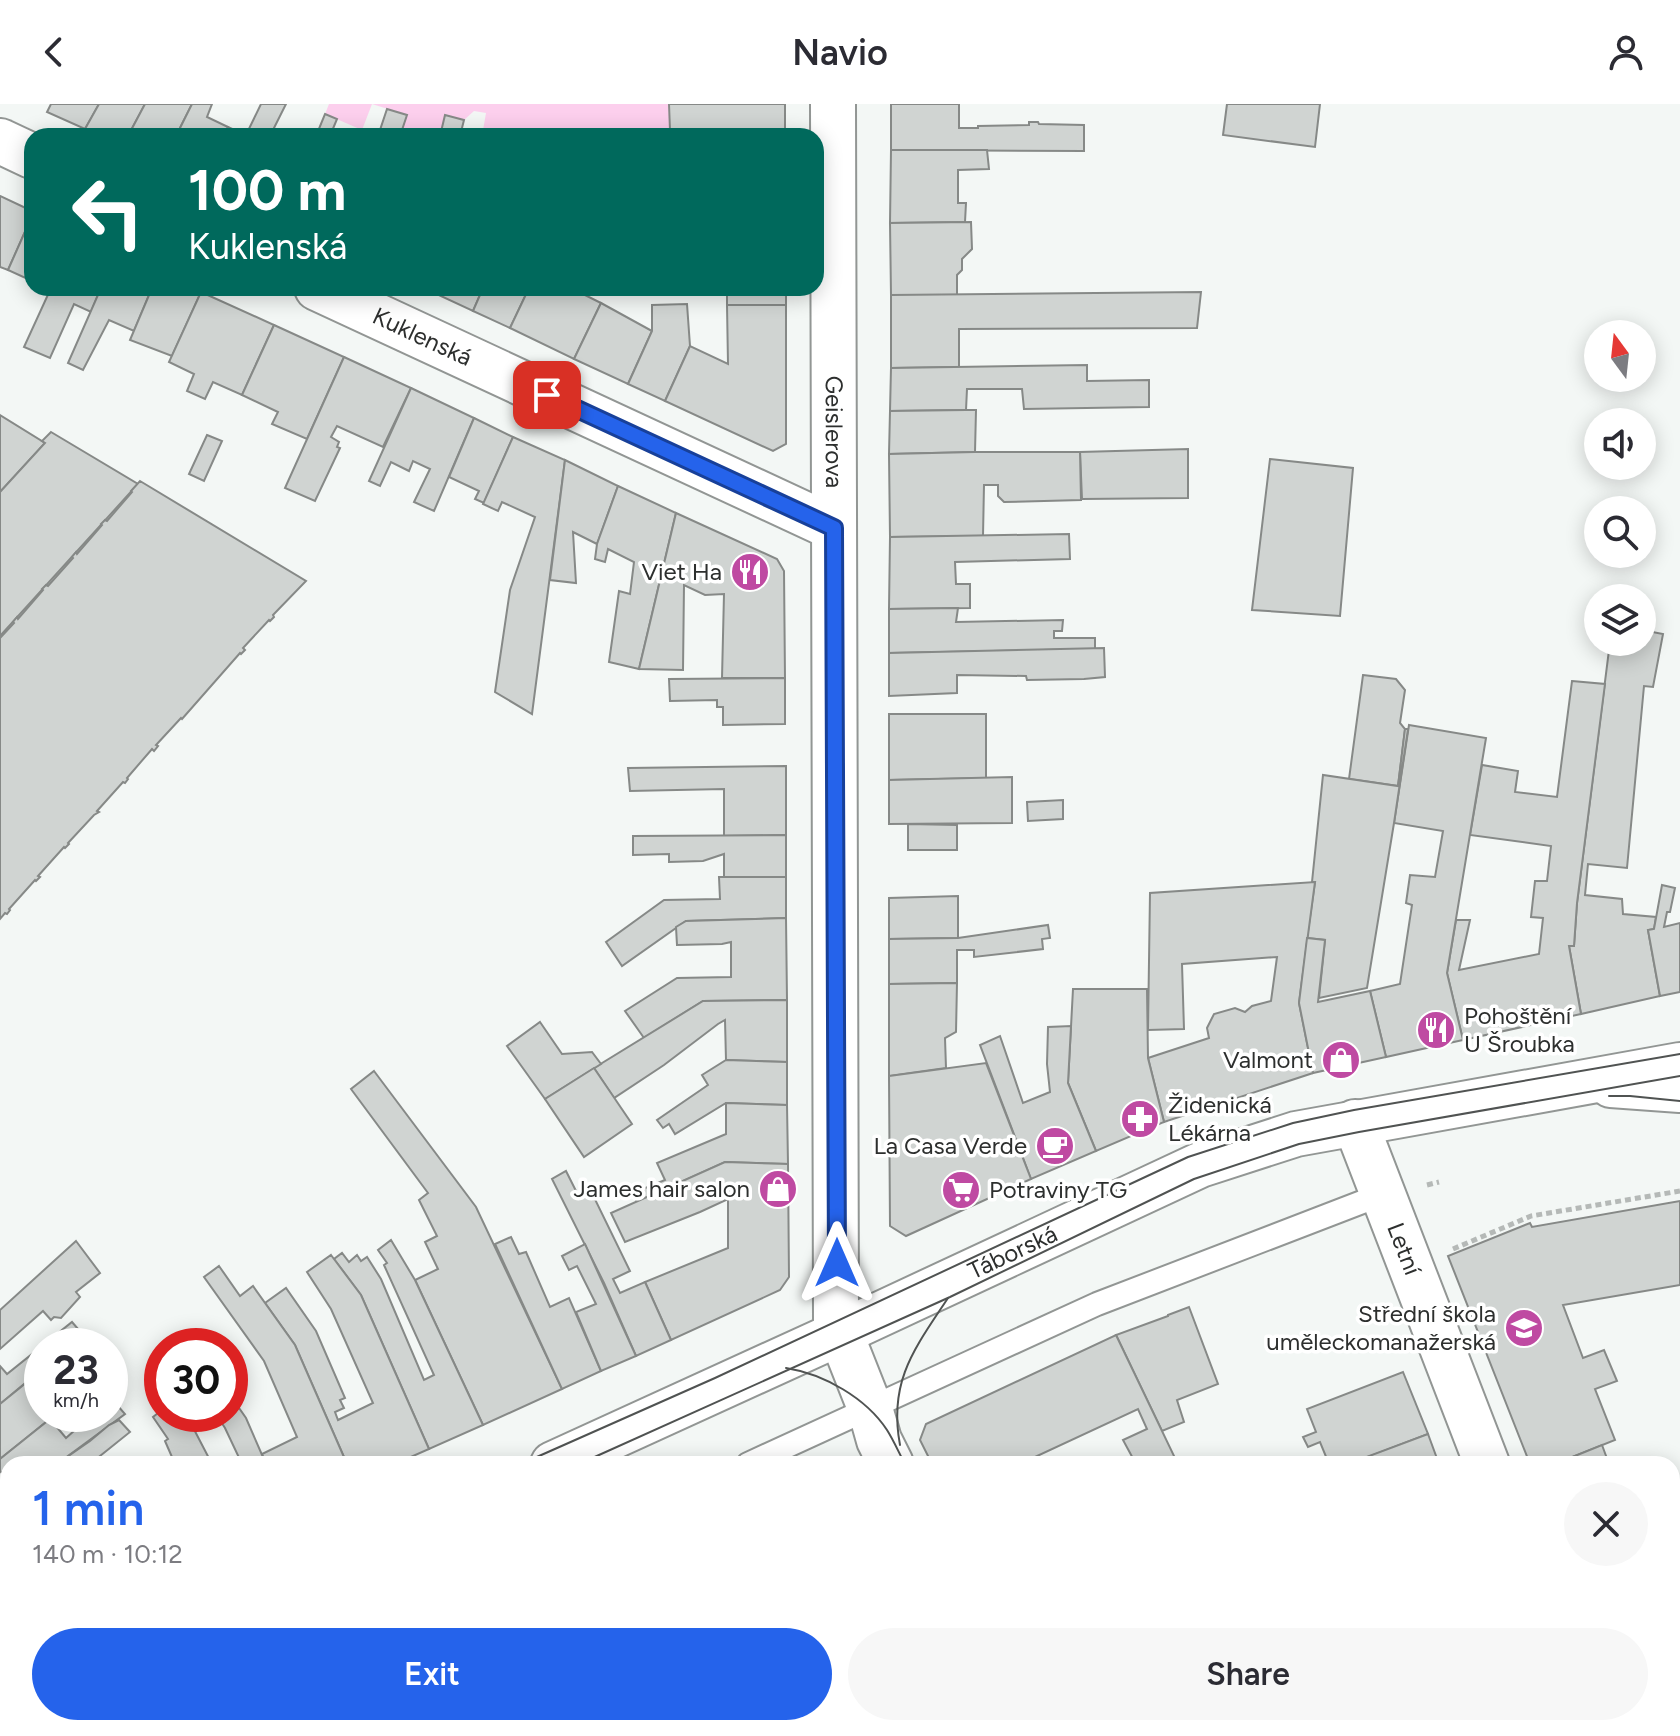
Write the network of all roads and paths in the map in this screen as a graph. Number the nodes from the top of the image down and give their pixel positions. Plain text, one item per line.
1 (833, 104) edge
2 (0, 141) edge
3 (24, 152) edge
4 (334, 296) edge
5 (834, 528) junction
6 (1680, 1065) edge
7 (1577, 1083) junction
8 (1680, 1090) edge
9 (1355, 1122) junction
10 (1680, 1191) edge
11 (1383, 1194) junction
12 (1443, 1252) dead end
13 (840, 1333) junction
14 (870, 1408) junction
15 (571, 1456) edge
16 (765, 1456) edge
17 (887, 1456) edge
18 (1484, 1456) edge

1 - 5 street, Geislerova
2 - 3 street
4 - 5 street, Kuklenská
5 - 13 street, Geislerova
6 - 7 street, Táborská
7 - 8 street
7 - 9 street, Táborská
9 - 11 street, Letní
9 - 13 street, Táborská
10 - 12 path
11 - 14 lane
11 - 18 street, Letní
13 - 14 street, Geislerova
13 - 15 street, Táborská
14 - 16 lane
14 - 17 street, Geislerova

